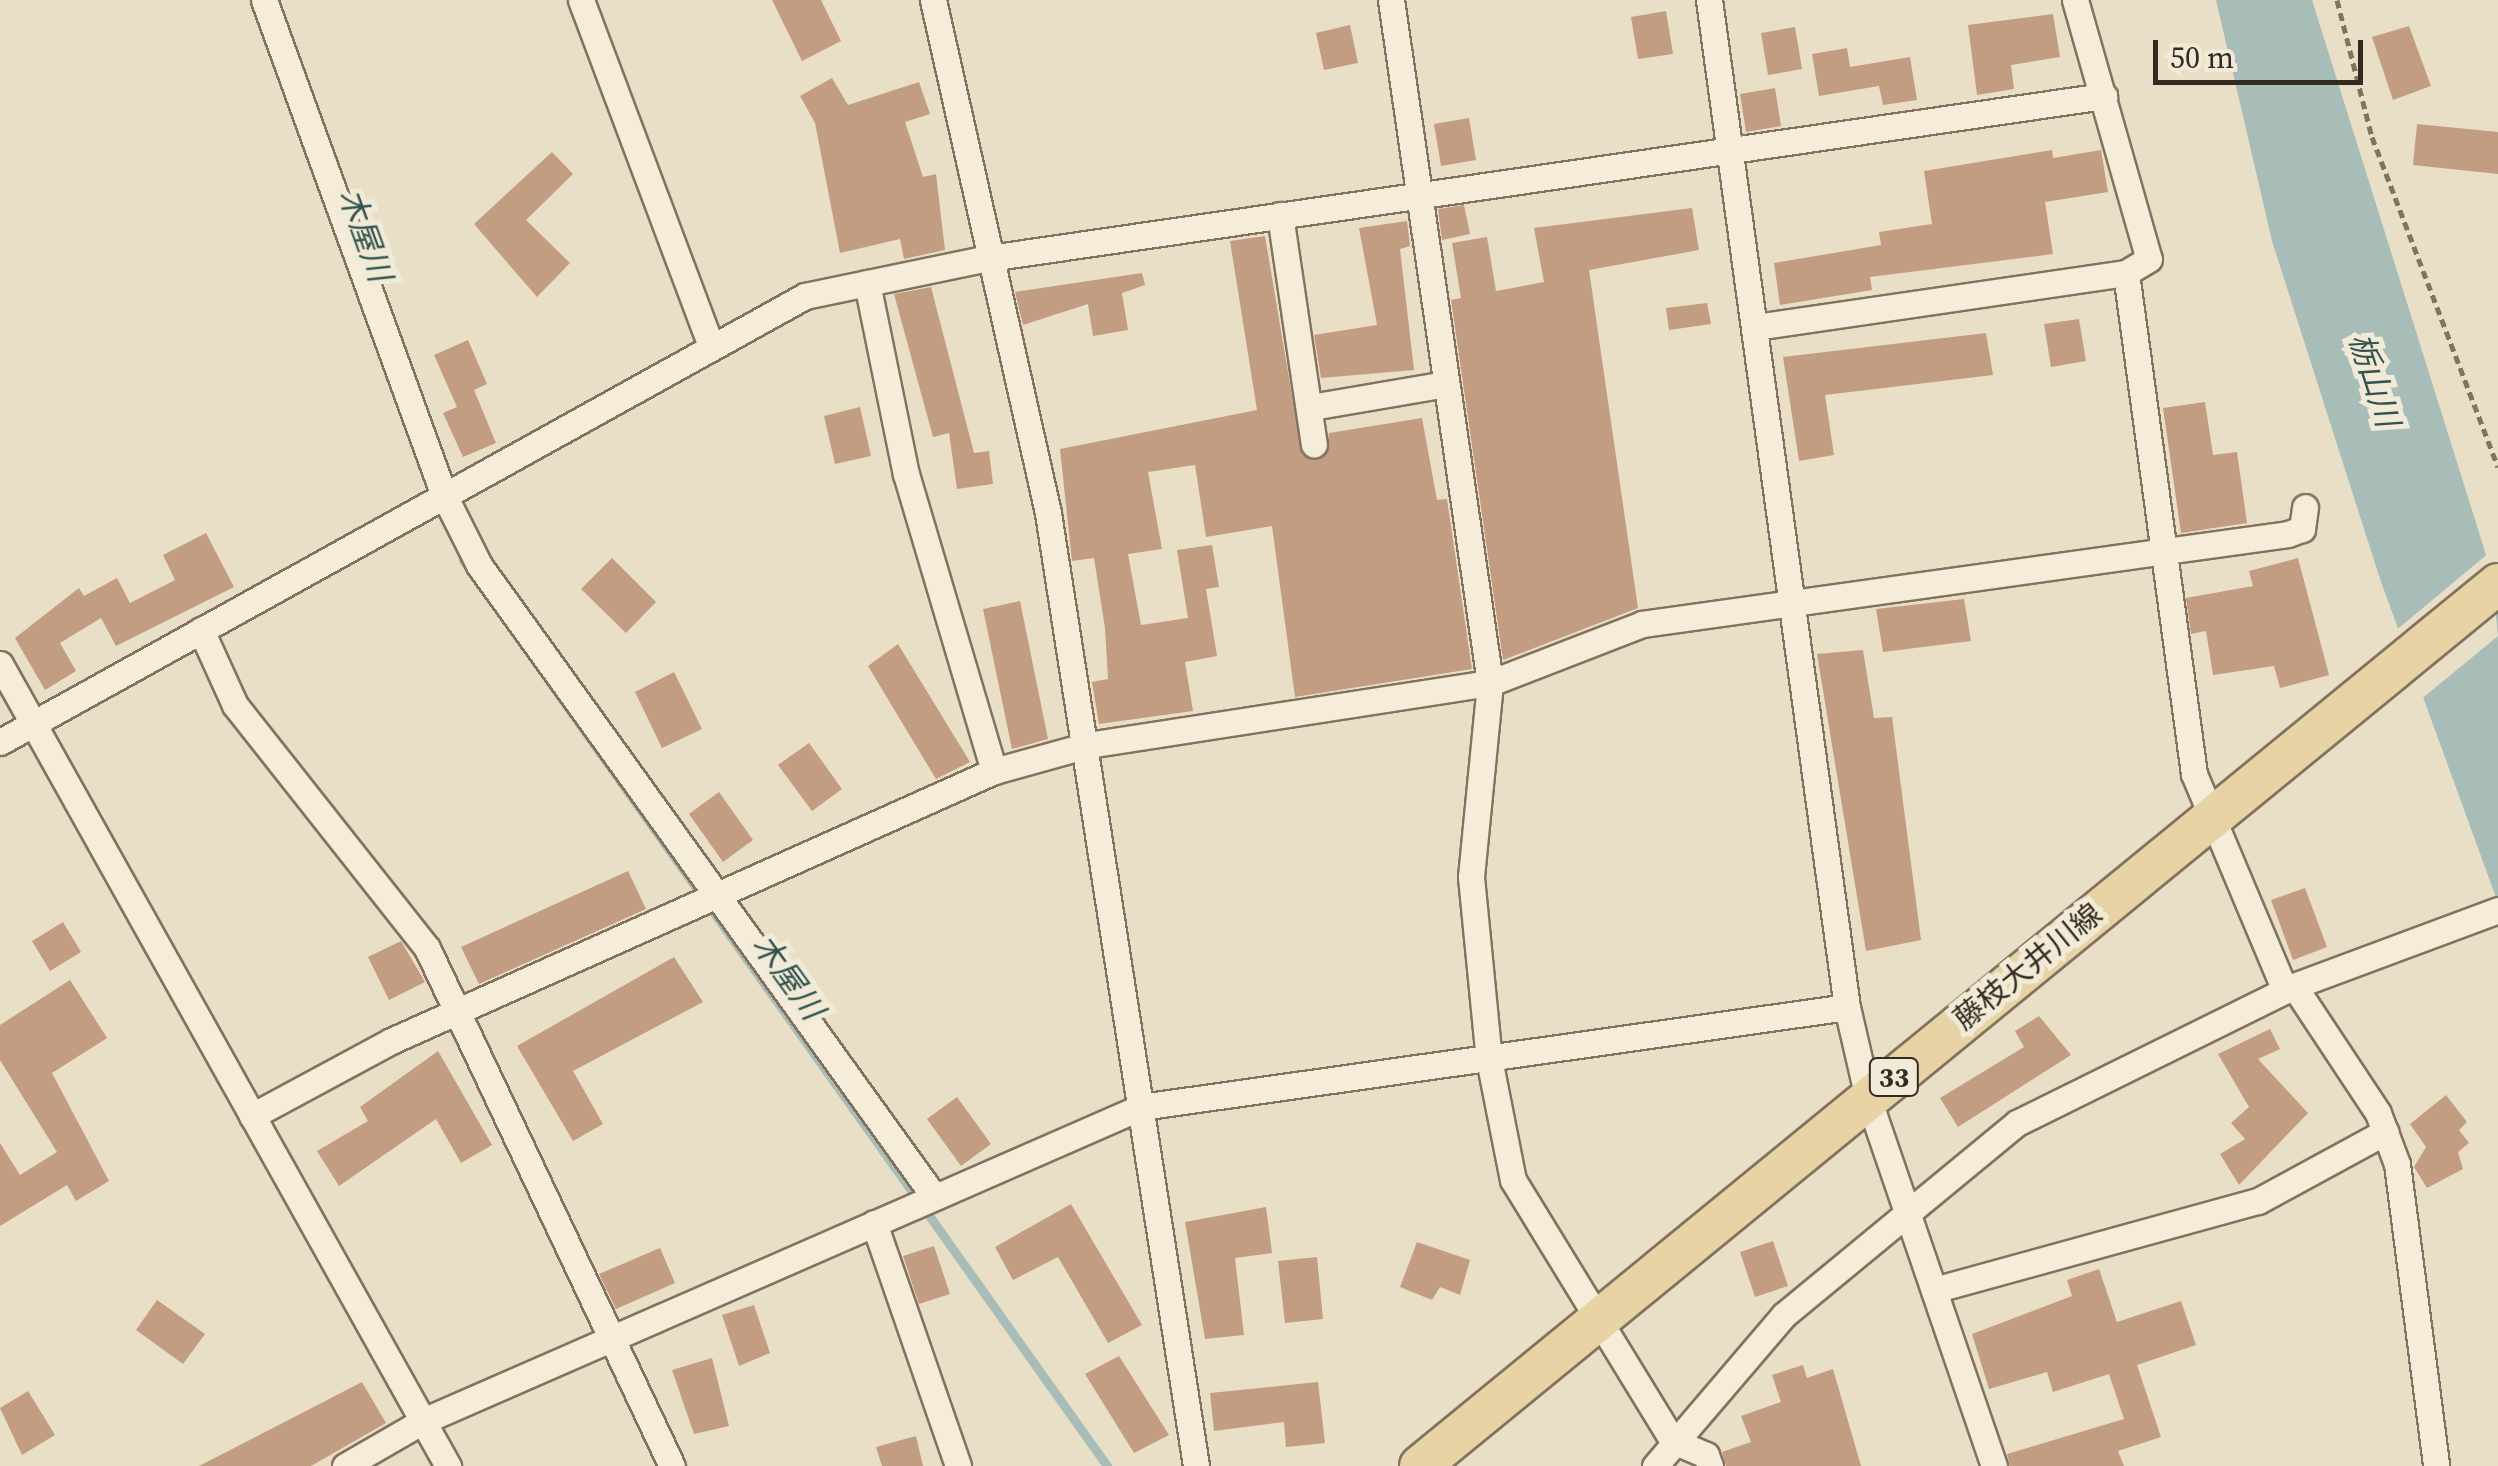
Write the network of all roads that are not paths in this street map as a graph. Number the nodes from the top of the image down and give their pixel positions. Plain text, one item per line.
1 (264, 0) edge
2 (581, 0) edge
3 (933, 0) edge
4 (1391, 0) edge
5 (1708, 0) edge
6 (2075, 0) edge
7 (2104, 96) junction
8 (1729, 153) junction
9 (1418, 196) junction
10 (1280, 215) junction
11 (989, 258) junction
12 (2126, 274) junction
13 (868, 283) junction
14 (1755, 327) junction
15 (710, 344) junction
16 (1446, 384) junction
17 (1311, 407) junction
18 (1314, 444) dead end
19 (443, 493) junction
20 (2305, 507) dead end
21 (2165, 551) junction
22 (2498, 584) edge
23 (1796, 603) junction
24 (201, 630) junction
25 (0, 664) edge
26 (1490, 683) junction
27 (33, 724) junction
28 (0, 742) edge
29 (1088, 745) junction
30 (994, 772) junction
31 (2213, 817) junction
32 (710, 905) junction
33 (2498, 910) edge
34 (2289, 988) junction
35 (1847, 1007) junction
36 (462, 1010) junction
37 (1488, 1059) junction
38 (1868, 1098) junction
39 (1141, 1107) junction
40 (252, 1116) junction
41 (2385, 1132) junction
42 (921, 1201) junction
43 (1906, 1206) junction
44 (874, 1224) junction
45 (1934, 1290) junction
46 (1594, 1324) junction
47 (606, 1341) junction
48 (423, 1421) junction
49 (1673, 1441) junction
50 (345, 1466) edge
51 (448, 1466) edge
52 (672, 1466) edge
53 (958, 1466) edge
54 (1196, 1466) edge
55 (1420, 1466) edge
56 (1655, 1466) edge
57 (1710, 1466) edge
58 (1994, 1466) edge
59 (2436, 1466) edge

1 - 19 street
2 - 15 street
3 - 11 street
4 - 9 street
5 - 8 street
6 - 7 street
7 - 8 street
7 - 12 street
8 - 9 street
8 - 14 street
9 - 10 street
9 - 16 street
10 - 11 street
10 - 17 street
11 - 13 street
11 - 29 street
12 - 14 street
12 - 21 street
13 - 15 street
13 - 30 street
14 - 23 street
15 - 19 street
16 - 17 street
16 - 26 street
17 - 18 street
19 - 24 street
19 - 32 street
20 - 21 street
21 - 23 street
21 - 31 street
22 - 31 main road, 藤枝大井川線 / 33
23 - 26 street
23 - 35 street
24 - 27 street
24 - 36 street
25 - 27 street
26 - 29 street
26 - 37 street
27 - 28 street
27 - 40 street
29 - 30 street
29 - 39 street
30 - 32 street
31 - 34 street
31 - 38 main road, 藤枝大井川線 / 33
32 - 36 street
32 - 42 street
33 - 34 street
34 - 41 street
34 - 43 street
35 - 37 street
35 - 38 street
36 - 40 street
36 - 47 street
37 - 39 street
37 - 46 street
38 - 43 street
38 - 46 main road, 藤枝大井川線 / 33
39 - 42 street
39 - 54 street
40 - 48 street
41 - 45 street
41 - 59 street
42 - 44 street
43 - 45 street
43 - 49 street
44 - 47 street
44 - 53 street
45 - 58 street
46 - 49 street
46 - 55 main road, 藤枝大井川線 / 33
47 - 48 street
47 - 52 street
48 - 50 street
48 - 51 street
49 - 56 street
49 - 57 street

